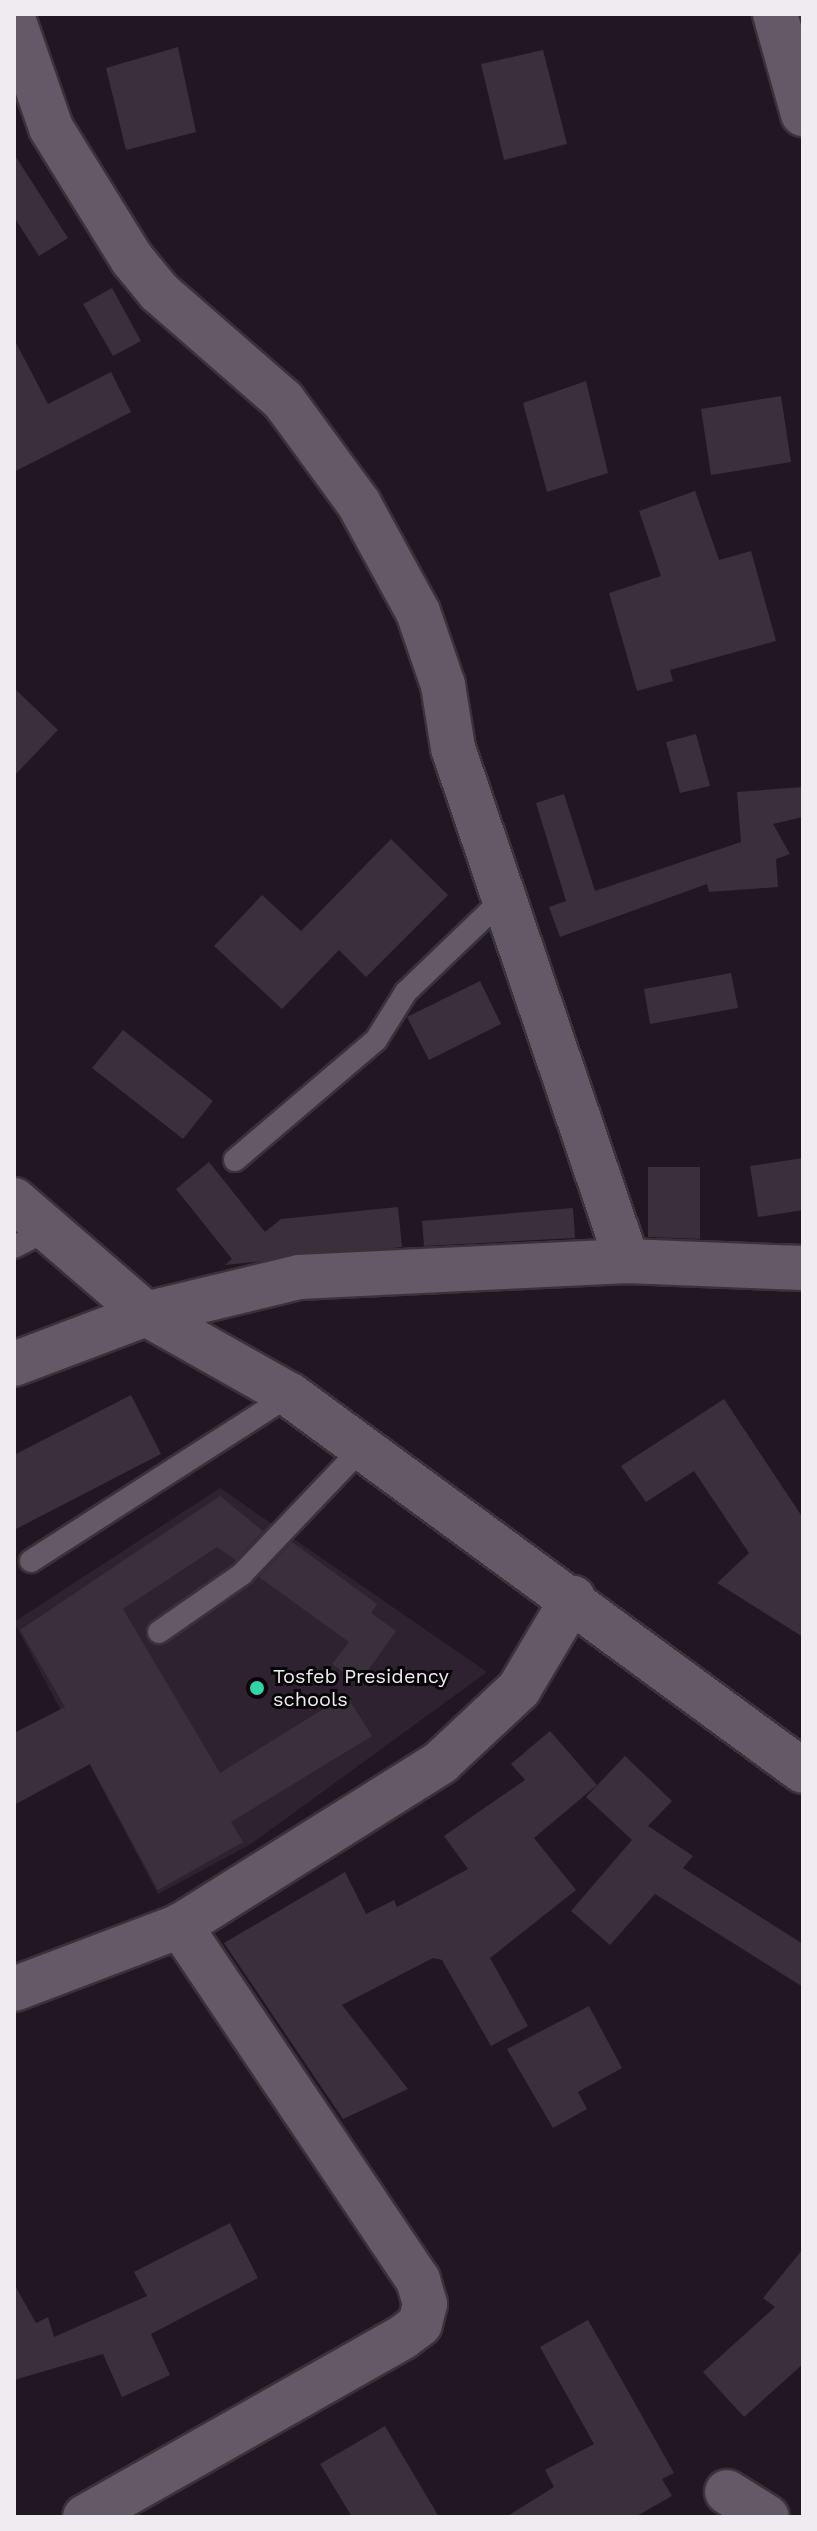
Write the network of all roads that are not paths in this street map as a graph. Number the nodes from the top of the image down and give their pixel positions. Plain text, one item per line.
1 (775, 14) edge
2 (14, 21) edge
3 (803, 114) edge
4 (504, 898) junction
5 (235, 1160) dead end
6 (14, 1200) edge
7 (31, 1238) edge
8 (627, 1261) junction
9 (803, 1268) edge
10 (146, 1314) junction
11 (14, 1364) edge
12 (290, 1395) junction
13 (363, 1447) junction
14 (31, 1561) dead end
15 (573, 1598) junction
16 (159, 1632) dead end
17 (803, 1771) edge
18 (180, 1926) junction
19 (14, 1989) edge
20 (727, 2492) dead end
21 (85, 2517) edge
22 (767, 2517) edge

1 - 3 street
2 - 4 street
4 - 5 lane
4 - 8 street
6 - 7 street
7 - 10 street
8 - 9 street
8 - 10 street
10 - 11 street
10 - 12 street
12 - 13 street
12 - 14 lane
13 - 15 street
13 - 16 lane
15 - 17 street
15 - 18 street
18 - 19 street
18 - 21 street
20 - 22 street

